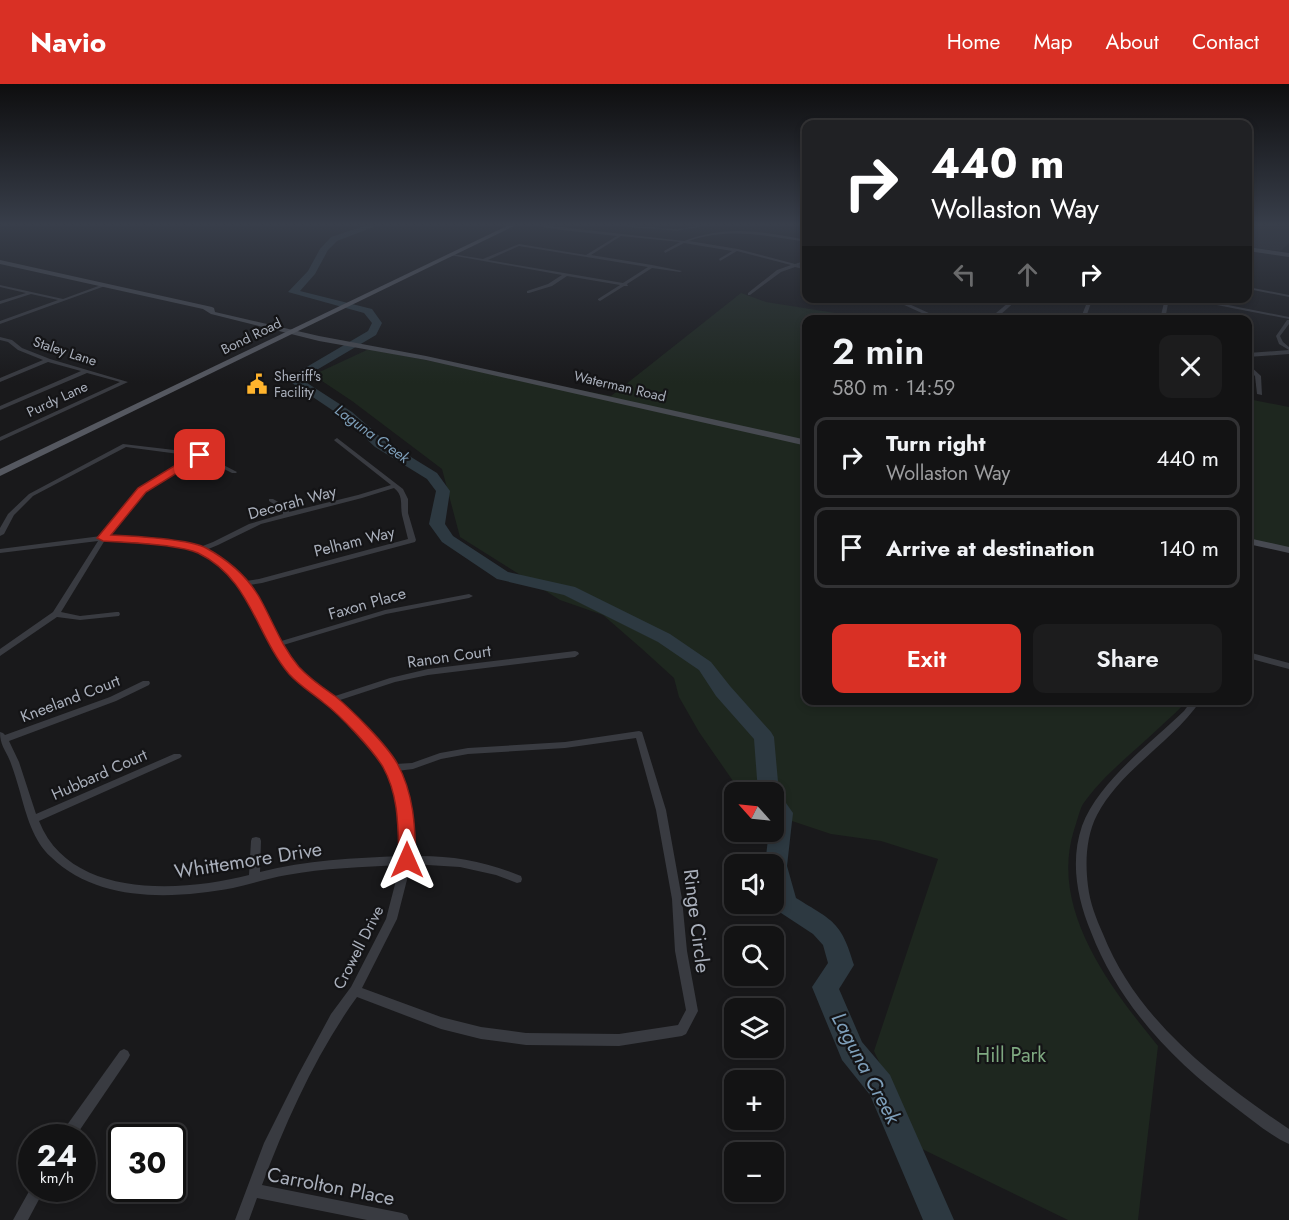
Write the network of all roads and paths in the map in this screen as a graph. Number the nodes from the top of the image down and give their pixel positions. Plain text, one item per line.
1 (67, 277) edge
2 (398, 277) edge
3 (403, 277) edge
4 (563, 277) edge
5 (578, 277) edge
6 (637, 277) edge
7 (771, 277) edge
8 (103, 285) junction
9 (626, 285) junction
10 (0, 286) edge
11 (1252, 289) edge
12 (529, 292) dead end
13 (31, 293) junction
14 (750, 294) dead end
15 (1289, 296) edge
16 (63, 300) junction
17 (600, 300) dead end
18 (349, 301) junction
19 (0, 303) edge
20 (903, 303) joint
21 (1011, 303) edge
22 (1085, 303) edge
23 (1207, 303) edge
24 (890, 307) dead end
25 (998, 314) dead end
26 (931, 315) edge
27 (1084, 315) edge
28 (1289, 320) edge
29 (0, 323) edge
30 (292, 328) junction
31 (0, 338) edge
32 (1289, 351) edge
33 (1252, 355) edge
34 (426, 358) junction
35 (48, 360) junction
36 (1252, 370) edge
37 (86, 371) junction
38 (0, 380) edge
39 (125, 382) joint
40 (1260, 394) dead end
41 (0, 408) edge
42 (0, 439) edge
43 (337, 440) dead end
44 (802, 442) edge
45 (200, 455) junction
46 (0, 465) edge
47 (234, 472) dead end
48 (0, 473) edge
49 (393, 486) junction
50 (270, 500) dead end
51 (11, 514) junction
52 (0, 516) edge
53 (287, 516) junction
54 (0, 534) edge
55 (103, 538) junction
56 (1252, 542) edge
57 (200, 549) junction
58 (1289, 550) edge
59 (0, 551) edge
60 (244, 583) junction
61 (469, 596) dead end
62 (56, 614) junction
63 (116, 614) dead end
64 (275, 645) junction
65 (0, 653) edge
66 (574, 654) dead end
67 (1252, 656) edge
68 (1289, 666) edge
69 (146, 683) dead end
70 (331, 700) junction
71 (1193, 705) edge
72 (2, 737) edge
73 (177, 756) dead end
74 (392, 768) junction
75 (34, 819) junction
76 (256, 841) dead end
77 (407, 860) junction
78 (254, 878) junction
79 (517, 879) dead end
80 (355, 991) junction
81 (123, 1056) dead end
82 (76, 1124) edge
83 (1289, 1137) edge
84 (253, 1190) junction
85 (30, 1202) edge
86 (20, 1220) edge
87 (242, 1220) edge
88 (402, 1220) edge

1 - 8 main road, Waterman Road
2 - 18 main road, Bond Road
3 - 18 main road, Bond Road
4 - 12 street
5 - 9 street
6 - 9 street
7 - 14 street
8 - 16 street
8 - 30 main road, Waterman Road
9 - 17 street
10 - 13 street
11 - 15 street
13 - 16 street
13 - 19 street
16 - 29 street
18 - 30 main road, Bond Road
20 - 24 street
20 - 26 street
21 - 25 street
22 - 27 street
23 - 28 street
28 - 32 street
30 - 34 main road, Waterman Road
30 - 34 main road, Waterman Road
30 - 46 main road, Bond Road
30 - 48 main road, Bond Road
31 - 35 street, Staley Lane
32 - 33 street
34 - 44 main road, Waterman Road
35 - 37 street, Staley Lane
35 - 38 street
36 - 40 street
37 - 39 street, Staley Lane
37 - 41 street
39 - 42 street, Purdy Lane
43 - 49 street
45 - 47 street
45 - 51 street
45 - 55 street
49 - 53 street, Decorah Way
49 - 60 street, Pelham Way
50 - 53 street
51 - 52 street
51 - 54 street
53 - 57 street, Decorah Way
55 - 57 street, Crowell Drive
55 - 59 street, Crowell Drive
55 - 62 street
56 - 58 main road
57 - 60 street, Crowell Drive
60 - 64 street, Crowell Drive
61 - 64 street, Faxon Place
62 - 63 street
62 - 65 street
64 - 70 street, Crowell Drive
66 - 70 street, Ranon Court
67 - 68 street
69 - 72 street, Kneeland Court
70 - 74 street, Crowell Drive
71 - 83 street
72 - 75 street, Whittemore Drive
73 - 75 street, Hubbard Court
74 - 77 street, Crowell Drive
74 - 80 street, Ringe Circle
75 - 78 street, Whittemore Drive
76 - 78 street
77 - 78 street, Whittemore Drive
77 - 79 street, Whittemore Drive
77 - 80 street, Crowell Drive
80 - 84 street, Crowell Drive
81 - 82 street
84 - 87 street, Crowell Drive
84 - 88 street, Carrolton Place
85 - 86 street

